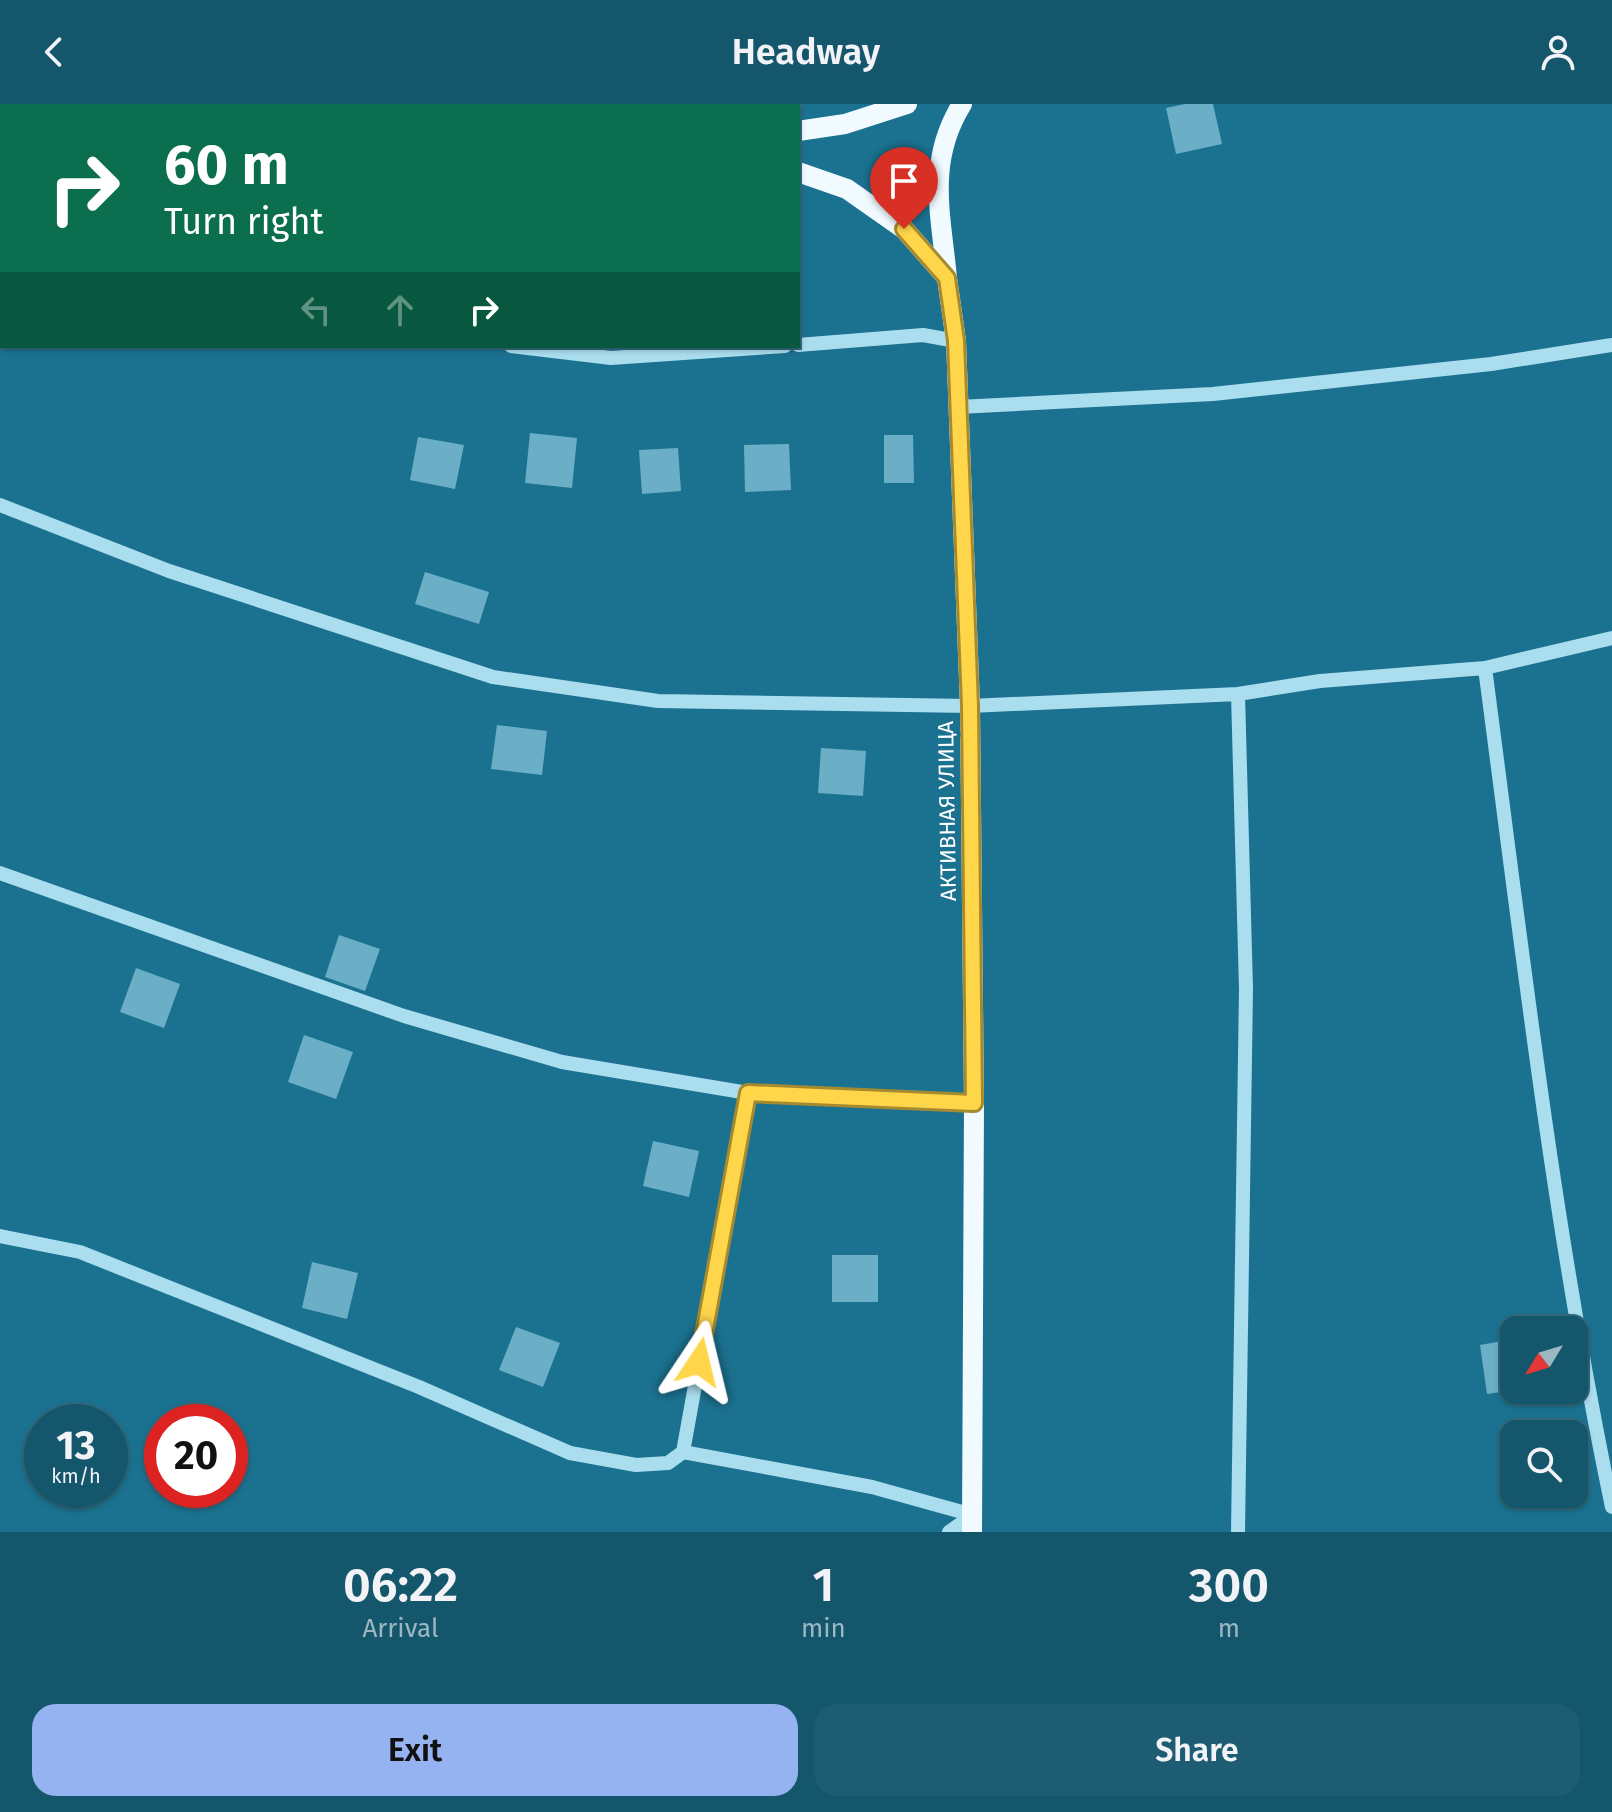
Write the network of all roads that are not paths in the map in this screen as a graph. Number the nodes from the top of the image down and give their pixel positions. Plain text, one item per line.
1 (907, 104) edge
2 (962, 104) edge
3 (800, 131) edge
4 (800, 173) edge
5 (947, 278) junction
6 (956, 341) junction
7 (800, 345) edge
8 (1612, 345) edge
9 (528, 348) edge
10 (756, 348) edge
11 (958, 407) junction
12 (0, 505) edge
13 (1612, 638) edge
14 (1485, 668) junction
15 (1238, 694) junction
16 (970, 706) junction
17 (0, 873) edge
18 (748, 1093) junction
19 (974, 1103) junction
20 (0, 1236) edge
21 (683, 1452) junction
22 (1612, 1507) edge
23 (972, 1524) edge
24 (949, 1532) edge
25 (1238, 1532) edge

1 - 3 main road
2 - 5 main road, АКТИВНАЯ УЛИЦА
4 - 5 main road
5 - 6 main road, АКТИВНАЯ УЛИЦА
6 - 7 street
6 - 11 main road, АКТИВНАЯ УЛИЦА
8 - 11 street
9 - 10 street
11 - 16 main road, АКТИВНАЯ УЛИЦА
12 - 16 street
13 - 14 street
14 - 15 street
14 - 22 street
15 - 16 street
15 - 25 street
16 - 19 main road, АКТИВНАЯ УЛИЦА
17 - 18 street
18 - 19 street
18 - 21 street
19 - 23 main road, АКТИВНАЯ УЛИЦА
20 - 21 street
21 - 23 street
23 - 24 street

